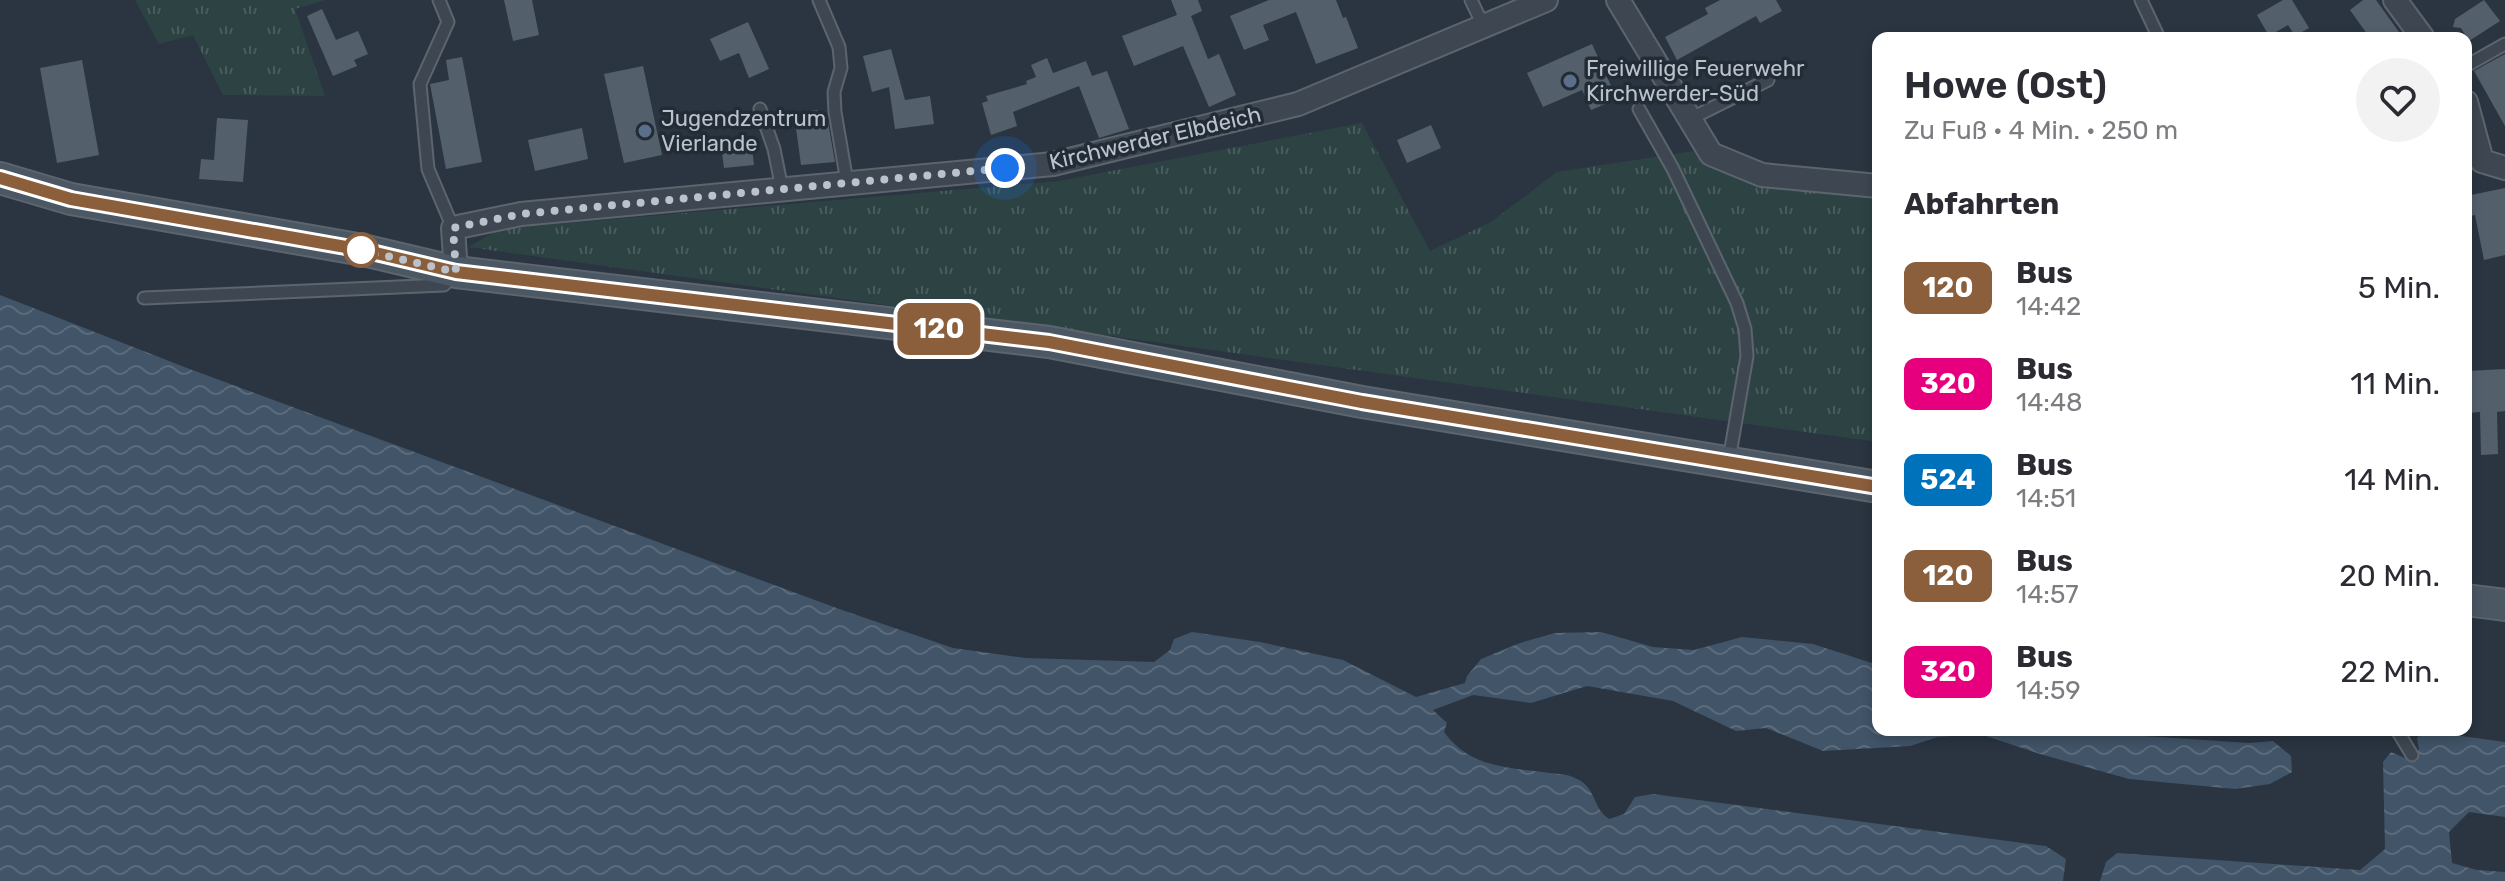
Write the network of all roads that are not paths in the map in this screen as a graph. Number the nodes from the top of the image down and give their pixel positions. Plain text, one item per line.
1 (439, 0) edge
2 (819, 0) edge
3 (1471, 0) edge
4 (1546, 0) edge
5 (1618, 0) edge
6 (2141, 0) edge
7 (2395, 0) edge
8 (1483, 25) junction
9 (2156, 32) edge
10 (2419, 32) edge
11 (2505, 44) edge
12 (2472, 63) edge
13 (1768, 80) dead end
14 (760, 109) dead end
15 (1639, 109) dead end
16 (1690, 119) junction
17 (2474, 166) edge
18 (2505, 168) edge
19 (0, 178) edge
20 (847, 182) junction
21 (1872, 185) edge
22 (782, 189) junction
23 (453, 228) junction
24 (456, 272) junction
25 (144, 298) dead end
26 (1729, 461) junction
27 (1872, 486) edge
28 (2472, 601) edge
29 (2505, 605) edge
30 (2401, 736) edge
31 (2412, 755) dead end

1 - 23 lane
2 - 20 lane
3 - 8 lane
4 - 8 street, Kirchwerder Elbdeich
5 - 16 street
6 - 9 lane
7 - 10 street
8 - 20 street, Kirchwerder Elbdeich
11 - 12 lane
13 - 16 lane
14 - 22 lane
15 - 26 lane
16 - 21 street
17 - 18 street
19 - 24 street
20 - 22 street, Kirchwerder Elbdeich
22 - 23 street, Kirchwerder Elbdeich
23 - 24 street
24 - 25 lane
24 - 26 street
26 - 27 street
28 - 29 street
30 - 31 lane

